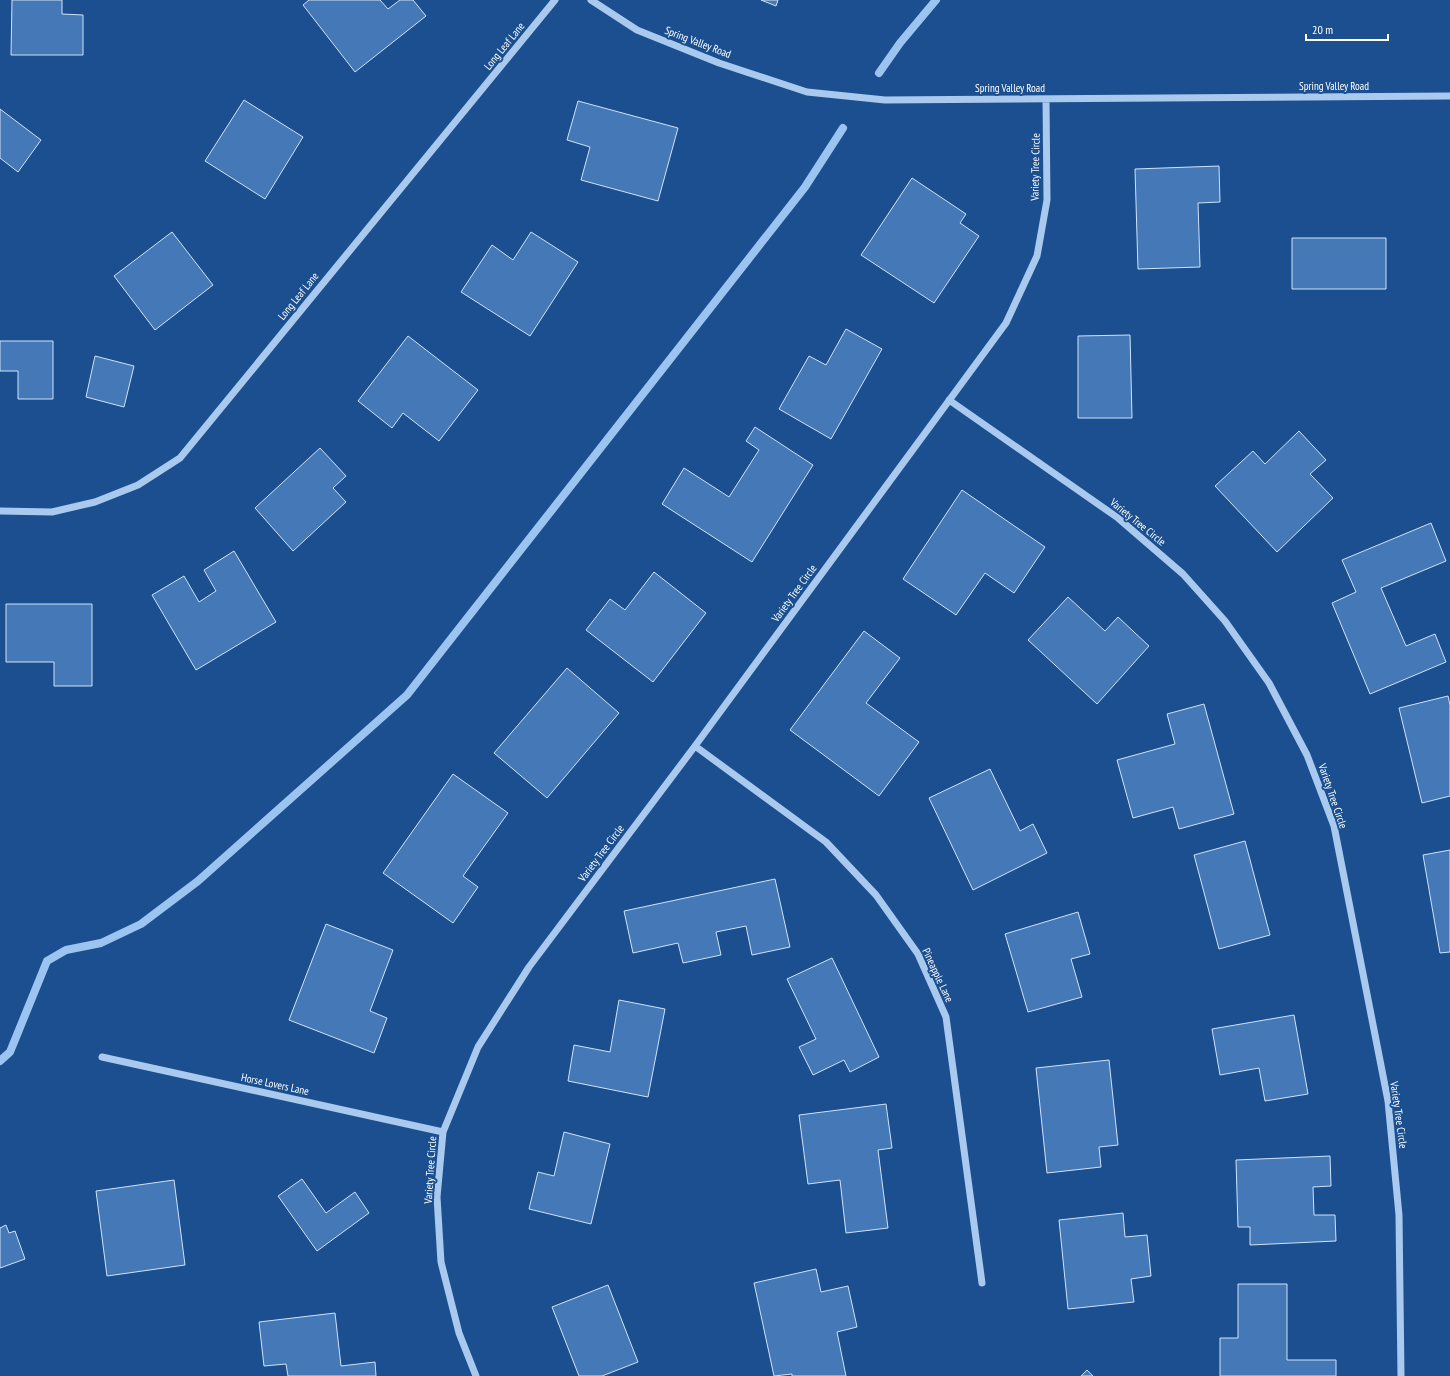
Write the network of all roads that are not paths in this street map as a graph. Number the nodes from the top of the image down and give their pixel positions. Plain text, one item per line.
1 (555, 0) edge
2 (591, 0) edge
3 (1450, 96) edge
4 (1046, 99) junction
5 (949, 400) junction
6 (0, 512) edge
7 (695, 746) junction
8 (102, 1057) dead end
9 (443, 1132) junction
10 (982, 1283) dead end
11 (476, 1376) edge
12 (1401, 1376) edge

1 - 6 street, Long Leaf Lane
2 - 4 street, Spring Valley Road
3 - 4 street, Spring Valley Road
4 - 5 street, Variety Tree Circle
5 - 7 street, Variety Tree Circle
5 - 12 street, Variety Tree Circle
7 - 9 street, Variety Tree Circle
7 - 10 street, Pineapple Lane
8 - 9 street, Horse Lovers Lane
9 - 11 street, Variety Tree Circle

